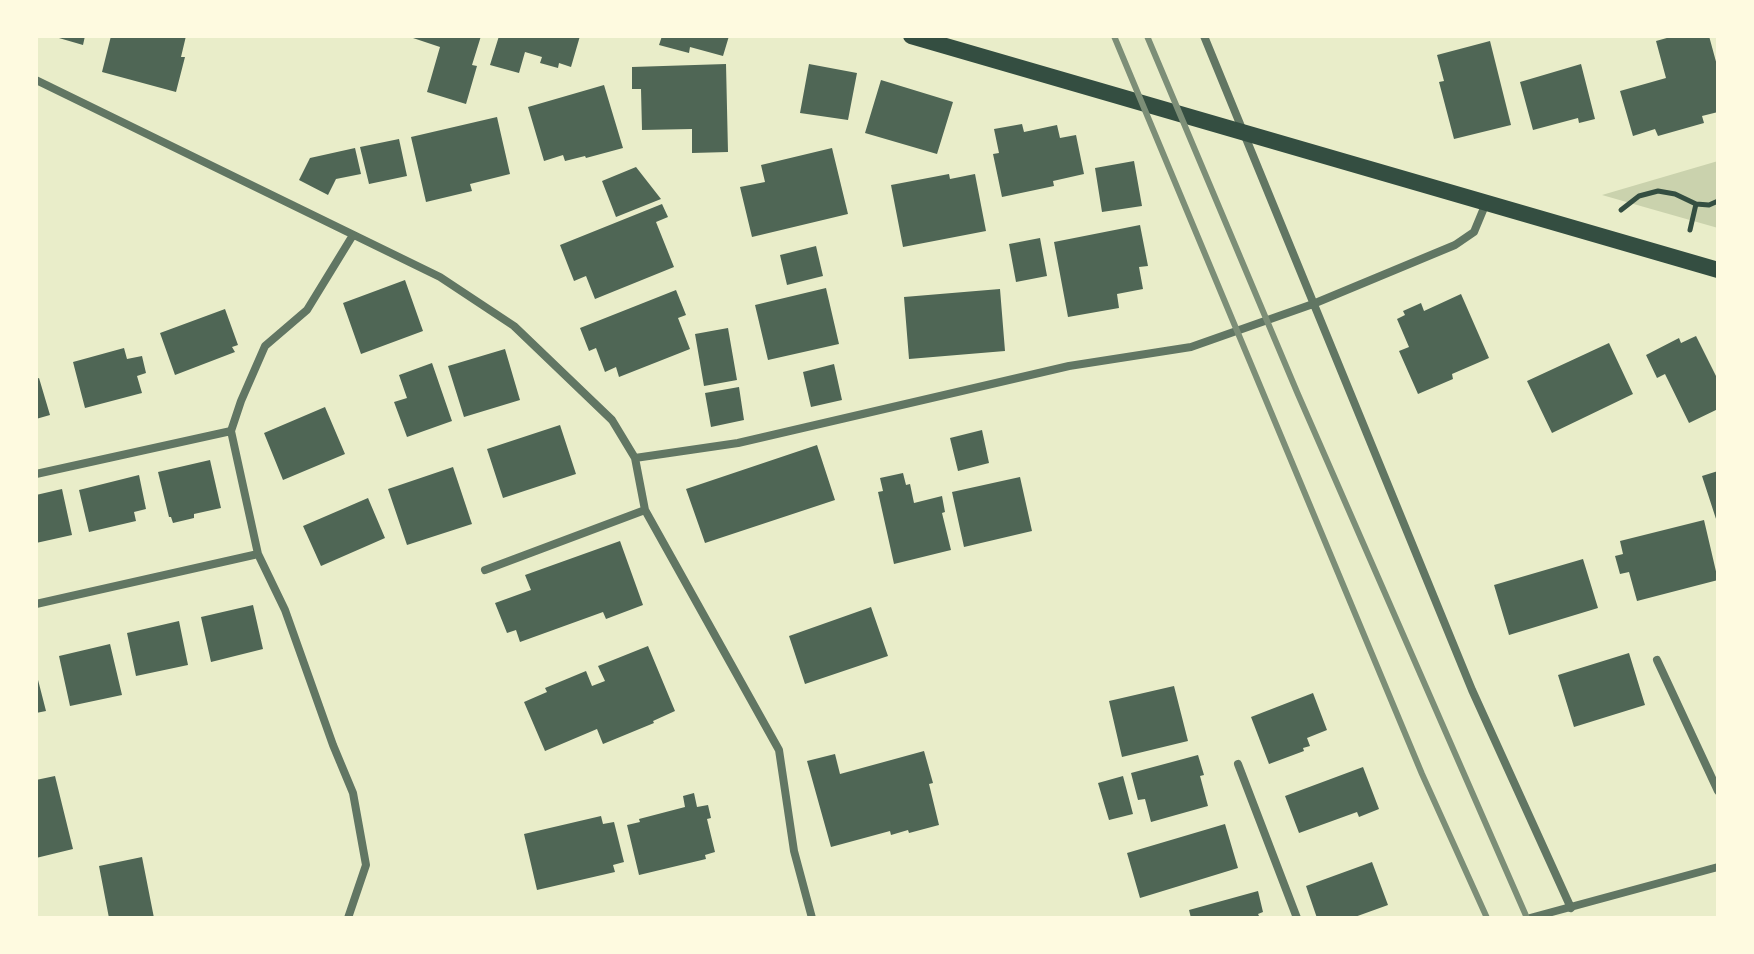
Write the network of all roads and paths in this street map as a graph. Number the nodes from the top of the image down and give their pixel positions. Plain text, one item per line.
1 (911, 36) edge
2 (1204, 36) edge
3 (36, 80) edge
4 (1242, 131) junction
5 (1718, 201) edge
6 (1486, 203) junction
7 (1696, 204) junction
8 (1620, 211) dead end
9 (1690, 231) dead end
10 (353, 235) junction
11 (1718, 270) edge
12 (1313, 304) junction
13 (231, 431) junction
14 (635, 458) junction
15 (36, 474) edge
16 (645, 510) junction
17 (258, 554) junction
18 (485, 570) dead end
19 (36, 604) edge
20 (1657, 660) dead end
21 (1238, 764) dead end
22 (1718, 791) edge
23 (1718, 867) edge
24 (1571, 908) junction
25 (348, 918) edge
26 (812, 918) edge
27 (1297, 918) edge
28 (1530, 918) edge

1 - 4 main road
2 - 4 street
3 - 10 street
4 - 6 main road
4 - 12 street
5 - 7 path
6 - 11 main road
6 - 12 street
7 - 8 path
7 - 9 path
10 - 13 street
10 - 14 street
12 - 14 street
12 - 24 street
13 - 15 street
13 - 17 street
14 - 16 street
16 - 18 street
16 - 26 street
17 - 19 street
17 - 25 street
20 - 22 street
21 - 27 street
23 - 24 street
24 - 28 street

